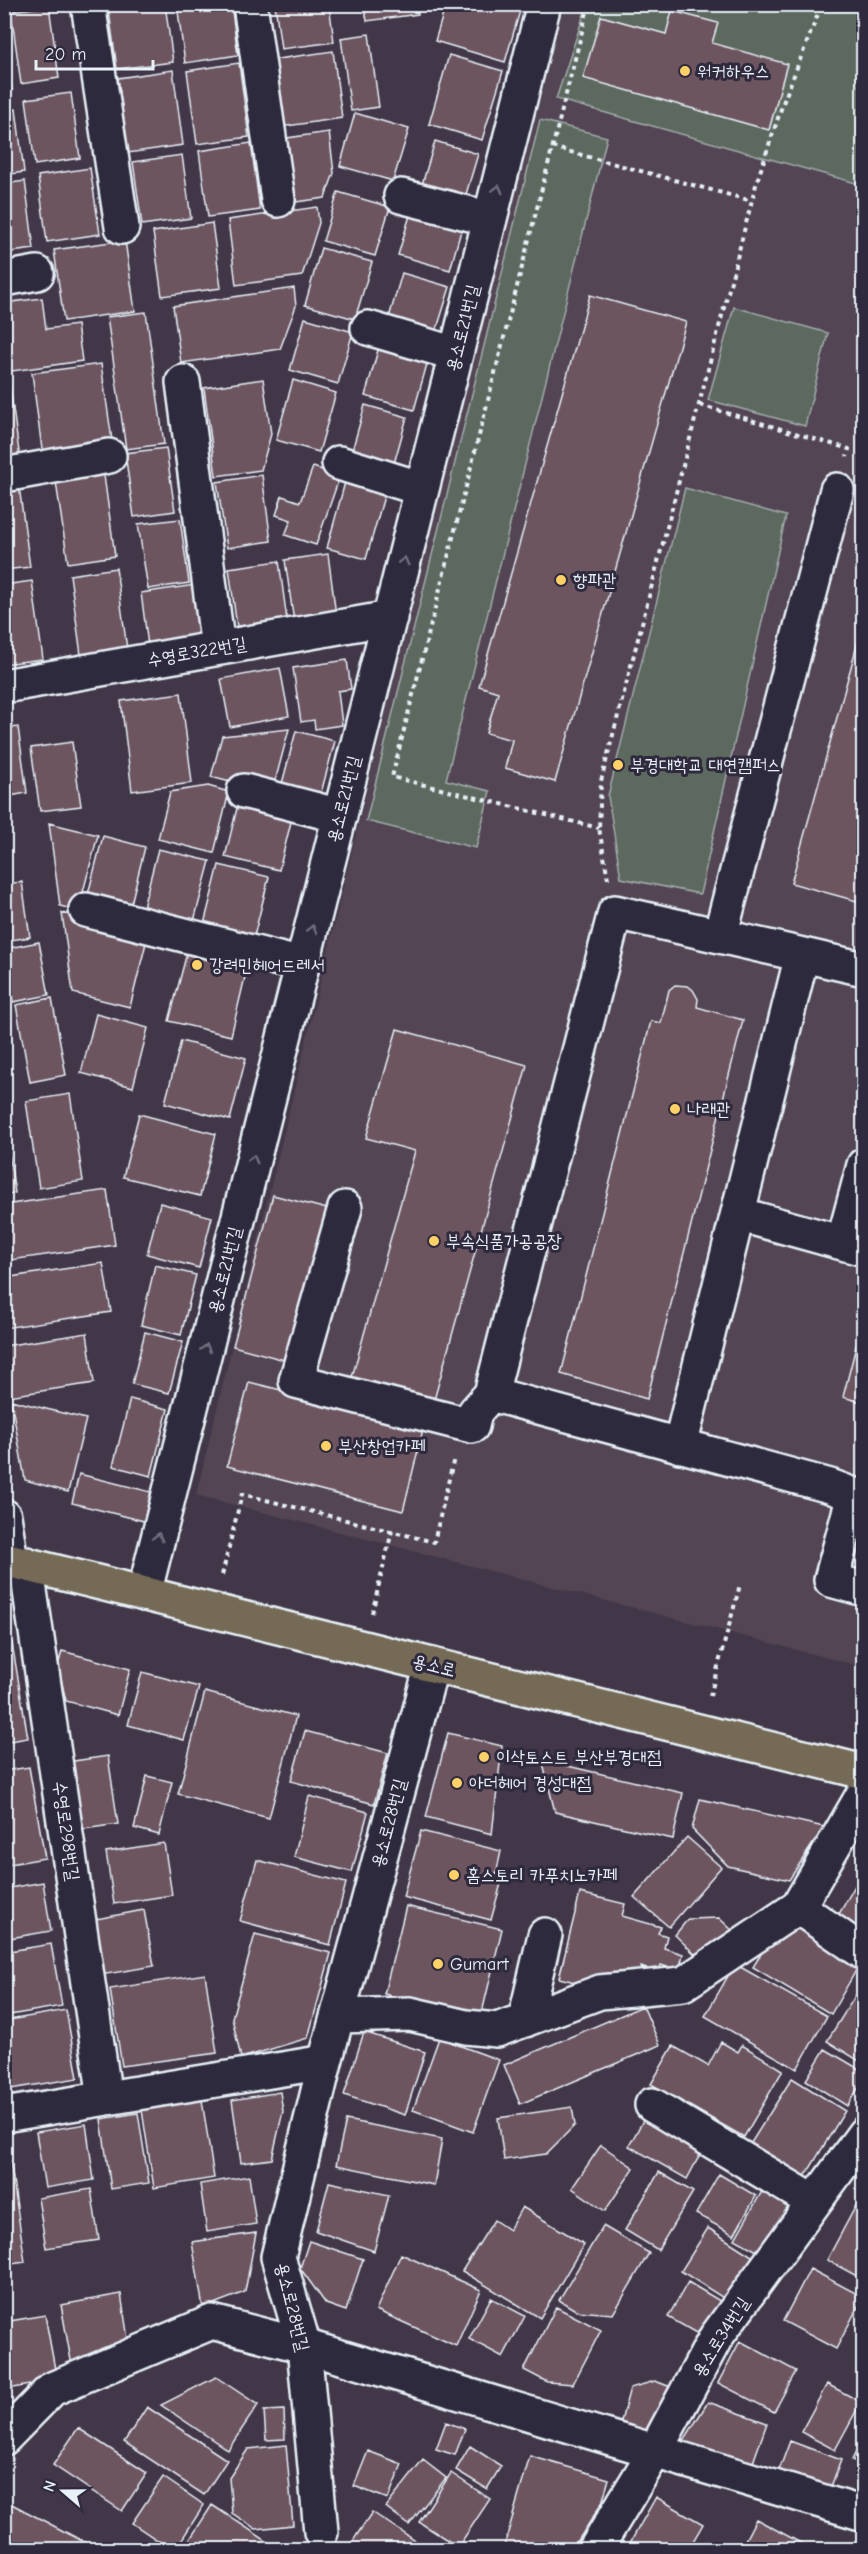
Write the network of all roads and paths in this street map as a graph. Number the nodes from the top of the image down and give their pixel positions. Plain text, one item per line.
1 (88, 4) edge
2 (250, 4) edge
3 (544, 4) edge
4 (589, 4) edge
5 (822, 4) edge
6 (552, 147) junction
7 (401, 195) dead end
8 (278, 200) dead end
9 (752, 201) junction
10 (490, 219) junction
11 (122, 227) dead end
12 (37, 273) dead end
13 (4, 279) edge
14 (368, 328) dead end
15 (456, 354) junction
16 (183, 382) dead end
17 (700, 405) junction
18 (109, 456) dead end
19 (339, 463) dead end
20 (4, 475) edge
21 (422, 489) junction
22 (837, 490) joint
23 (390, 618) junction
24 (218, 648) junction
25 (4, 686) edge
26 (244, 791) dead end
27 (340, 816) junction
28 (599, 828) junction
29 (86, 910) dead end
30 (615, 912) junction
31 (720, 936) junction
32 (802, 955) junction
33 (302, 965) junction
34 (864, 969) edge
35 (864, 1165) edge
36 (345, 1208) dead end
37 (738, 1214) junction
38 (853, 1246) edge
39 (491, 1394) junction
40 (463, 1424) junction
41 (680, 1446) junction
42 (4, 1516) edge
43 (392, 1531) junction
44 (14, 1562) edge
45 (740, 1585) dead end
46 (864, 1589) edge
47 (144, 1594) junction
48 (213, 1611) junction
49 (363, 1648) junction
50 (432, 1665) junction
51 (701, 1732) junction
52 (864, 1772) edge
53 (864, 1793) edge
54 (798, 1906) junction
55 (545, 1935) dead end
56 (864, 1953) edge
57 (338, 2016) junction
58 (525, 2020) junction
59 (325, 2062) junction
60 (105, 2098) junction
61 (652, 2105) dead end
62 (4, 2115) edge
63 (864, 2134) edge
64 (814, 2202) junction
65 (304, 2346) junction
66 (4, 2438) edge
67 (654, 2453) junction
68 (864, 2514) edge
69 (321, 2532) dead end
70 (595, 2550) edge

1 - 11 street
2 - 8 street
10 -> 3 street, 용소로21번길
4 - 6 path
5 - 9 path
6 - 9 path
6 - 28 path
7 - 10 street
9 - 17 path
10 - 15 street, 용소로21번길
12 - 13 street
14 - 15 street
15 - 21 street, 용소로21번길
16 - 24 street
17 - 22 path
17 - 28 path
18 - 20 street
19 - 21 street
23 -> 21 street, 용소로21번길
22 - 31 street
23 - 24 street, 수영로322번길
23 - 27 street, 용소로21번길
24 - 25 street, 수영로322번길
26 - 27 street
33 -> 27 street, 용소로21번길
28 - 30 path
29 - 33 street
30 - 31 street
30 - 39 street
31 - 32 street
32 - 34 street
32 - 37 street
47 -> 33 street, 용소로21번길
35 - 38 street
36 - 40 street
37 - 38 street
37 - 41 street
39 - 40 street
39 - 41 street
40 - 43 path
41 - 46 street
42 - 44 street, 수영로298번길
43 - 48 path
43 - 49 path
44 - 47 main road, 용소로
44 - 60 street, 수영로298번길
45 - 51 path
47 - 48 main road, 용소로
48 - 49 main road, 용소로
49 - 50 main road, 용소로
50 - 51 main road, 용소로
50 - 57 street, 용소로28번길
51 - 52 main road, 용소로
53 - 54 street
54 - 56 street
54 - 58 street
55 - 58 street
57 - 58 street
57 - 59 street, 용소로28번길
59 - 60 street
59 - 65 street, 용소로28번길
60 - 62 street
61 - 64 street
63 - 64 street, 용소로34번길
64 - 67 street, 용소로34번길
65 - 66 street
65 - 67 street
65 - 69 street, 용소로28번길
67 - 68 street
67 - 70 street, 용소로34번길

